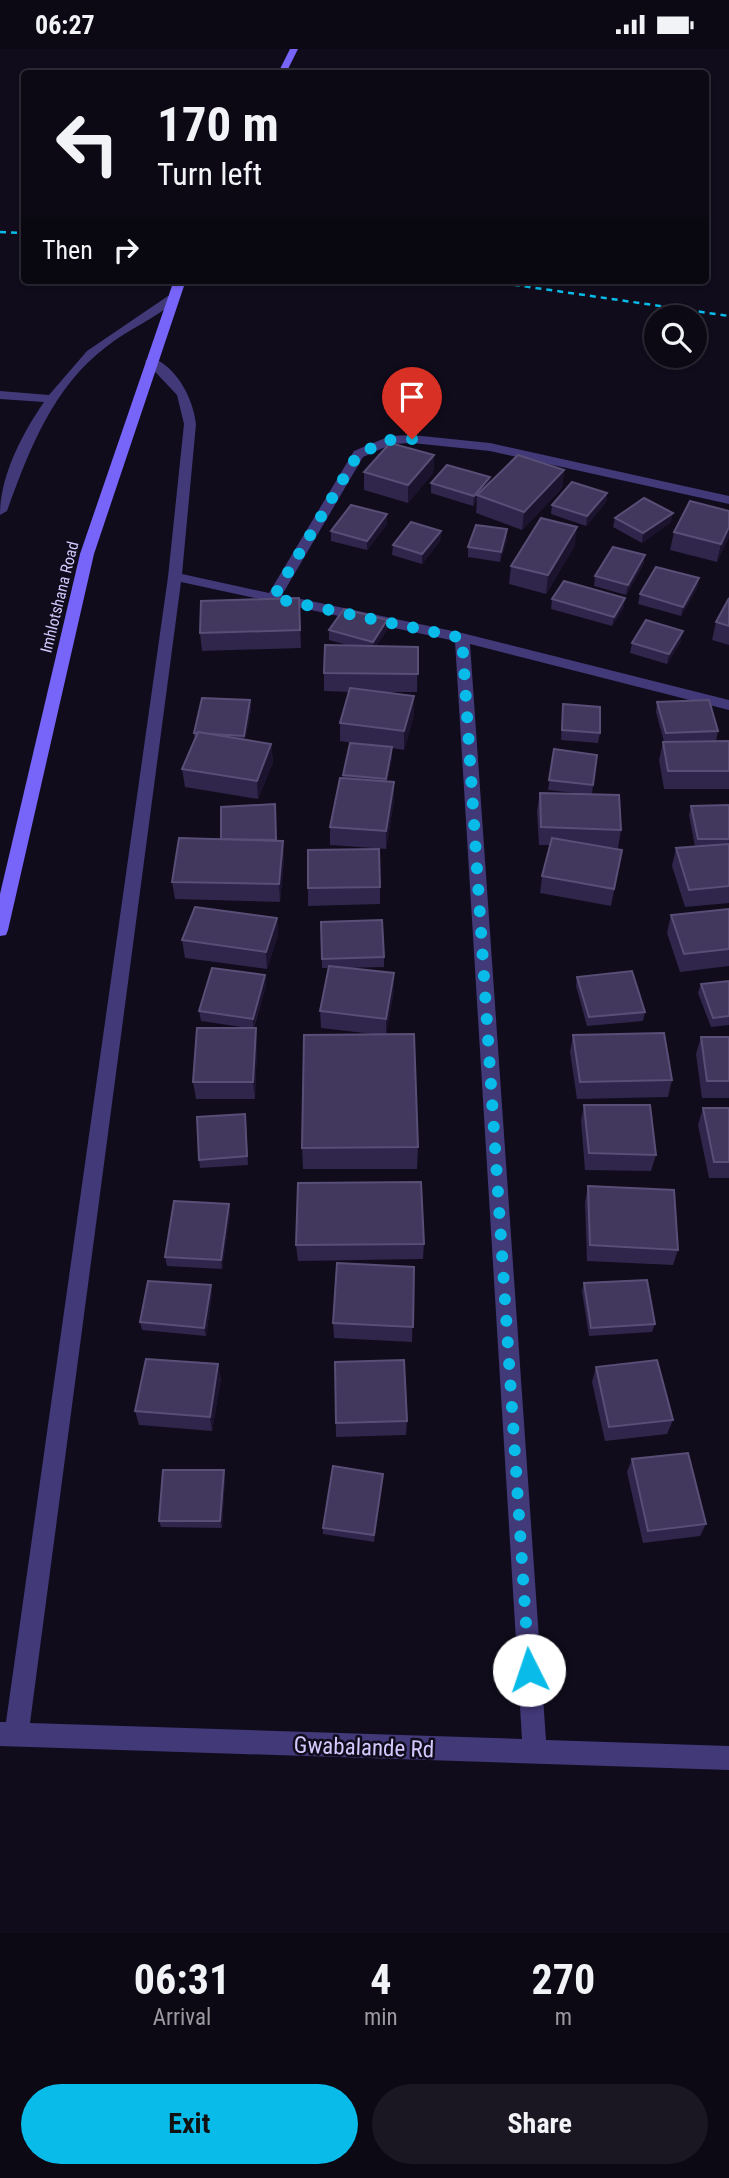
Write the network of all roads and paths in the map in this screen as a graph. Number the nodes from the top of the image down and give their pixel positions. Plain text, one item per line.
1 (294, 49) edge
2 (284, 70) edge
3 (178, 284) edge
4 (172, 298) junction
5 (151, 361) junction
6 (0, 395) edge
7 (52, 399) junction
8 (729, 500) edge
9 (0, 511) edge
10 (175, 577) junction
11 (273, 598) junction
12 (462, 638) junction
13 (729, 705) edge
14 (0, 930) edge
15 (8, 1735) edge
16 (535, 1753) junction
17 (729, 1758) edge

1 - 2 street
3 - 4 street, Imhlotshana Road
4 - 5 street, Imhlotshana Road
4 - 7 street
5 - 10 street
5 - 14 street, Imhlotshana Road
6 - 7 street
7 - 9 street
8 - 11 street
10 - 11 street
10 - 15 street
11 - 12 street
12 - 13 street
12 - 16 street
15 - 16 street, Gwabalande Rd
16 - 17 street, Gwabalande Rd

